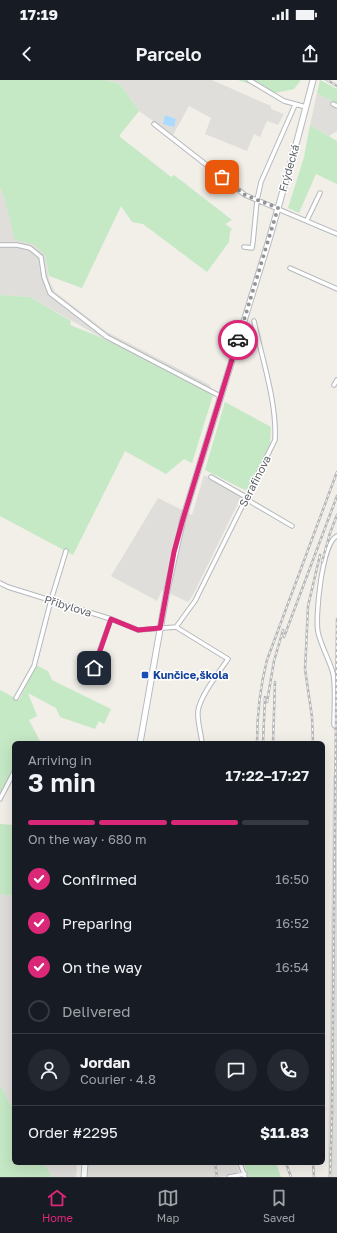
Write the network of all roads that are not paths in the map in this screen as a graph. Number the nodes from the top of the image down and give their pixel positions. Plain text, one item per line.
1 (249, 80) edge
2 (313, 80) edge
3 (295, 105) junction
4 (306, 107) junction
5 (154, 124) dead end
6 (320, 193) dead end
7 (257, 200) junction
8 (278, 208) junction
9 (307, 220) junction
10 (337, 234) edge
11 (0, 245) edge
12 (244, 247) dead end
13 (290, 268) dead end
14 (337, 289) edge
15 (254, 321) dead end
16 (337, 380) edge
17 (334, 385) dead end
18 (220, 396) junction
19 (211, 477) dead end
20 (246, 497) junction
21 (292, 526) dead end
22 (336, 537) edge
23 (66, 551) dead end
24 (0, 583) edge
25 (50, 600) junction
26 (111, 619) junction
27 (160, 628) junction
28 (176, 628) junction
29 (89, 680) dead end
30 (16, 698) dead end
31 (337, 728) edge
32 (140, 741) edge
33 (202, 741) edge
34 (12, 776) edge
35 (0, 799) edge
36 (85, 1165) edge
37 (241, 1165) edge
38 (245, 1176) edge
39 (84, 1177) edge
40 (229, 1177) edge

1 - 3 street
2 - 4 main road, Frýdecká
3 - 4 street
3 - 7 street
4 - 8 main road, Frýdecká
5 - 7 street
6 - 9 street
7 - 8 street
7 - 12 street
8 - 9 street
8 - 18 main road, Frýdecká
9 - 10 street
11 - 18 street
13 - 14 street
15 - 20 street, Serafinova
16 - 17 street
18 - 27 main road, Frýdecká
19 - 20 street
20 - 21 street
20 - 28 street, Serafinova
22 - 31 street
23 - 25 street
24 - 25 street, Přibylova
25 - 26 street, Přibylova
25 - 30 street
26 - 27 street, Přibylova
26 - 29 street
27 - 28 street, Přibylova
27 - 32 main road, Frýdecká
28 - 33 street
34 - 35 street
36 - 39 main road
37 - 38 street
38 - 40 street

